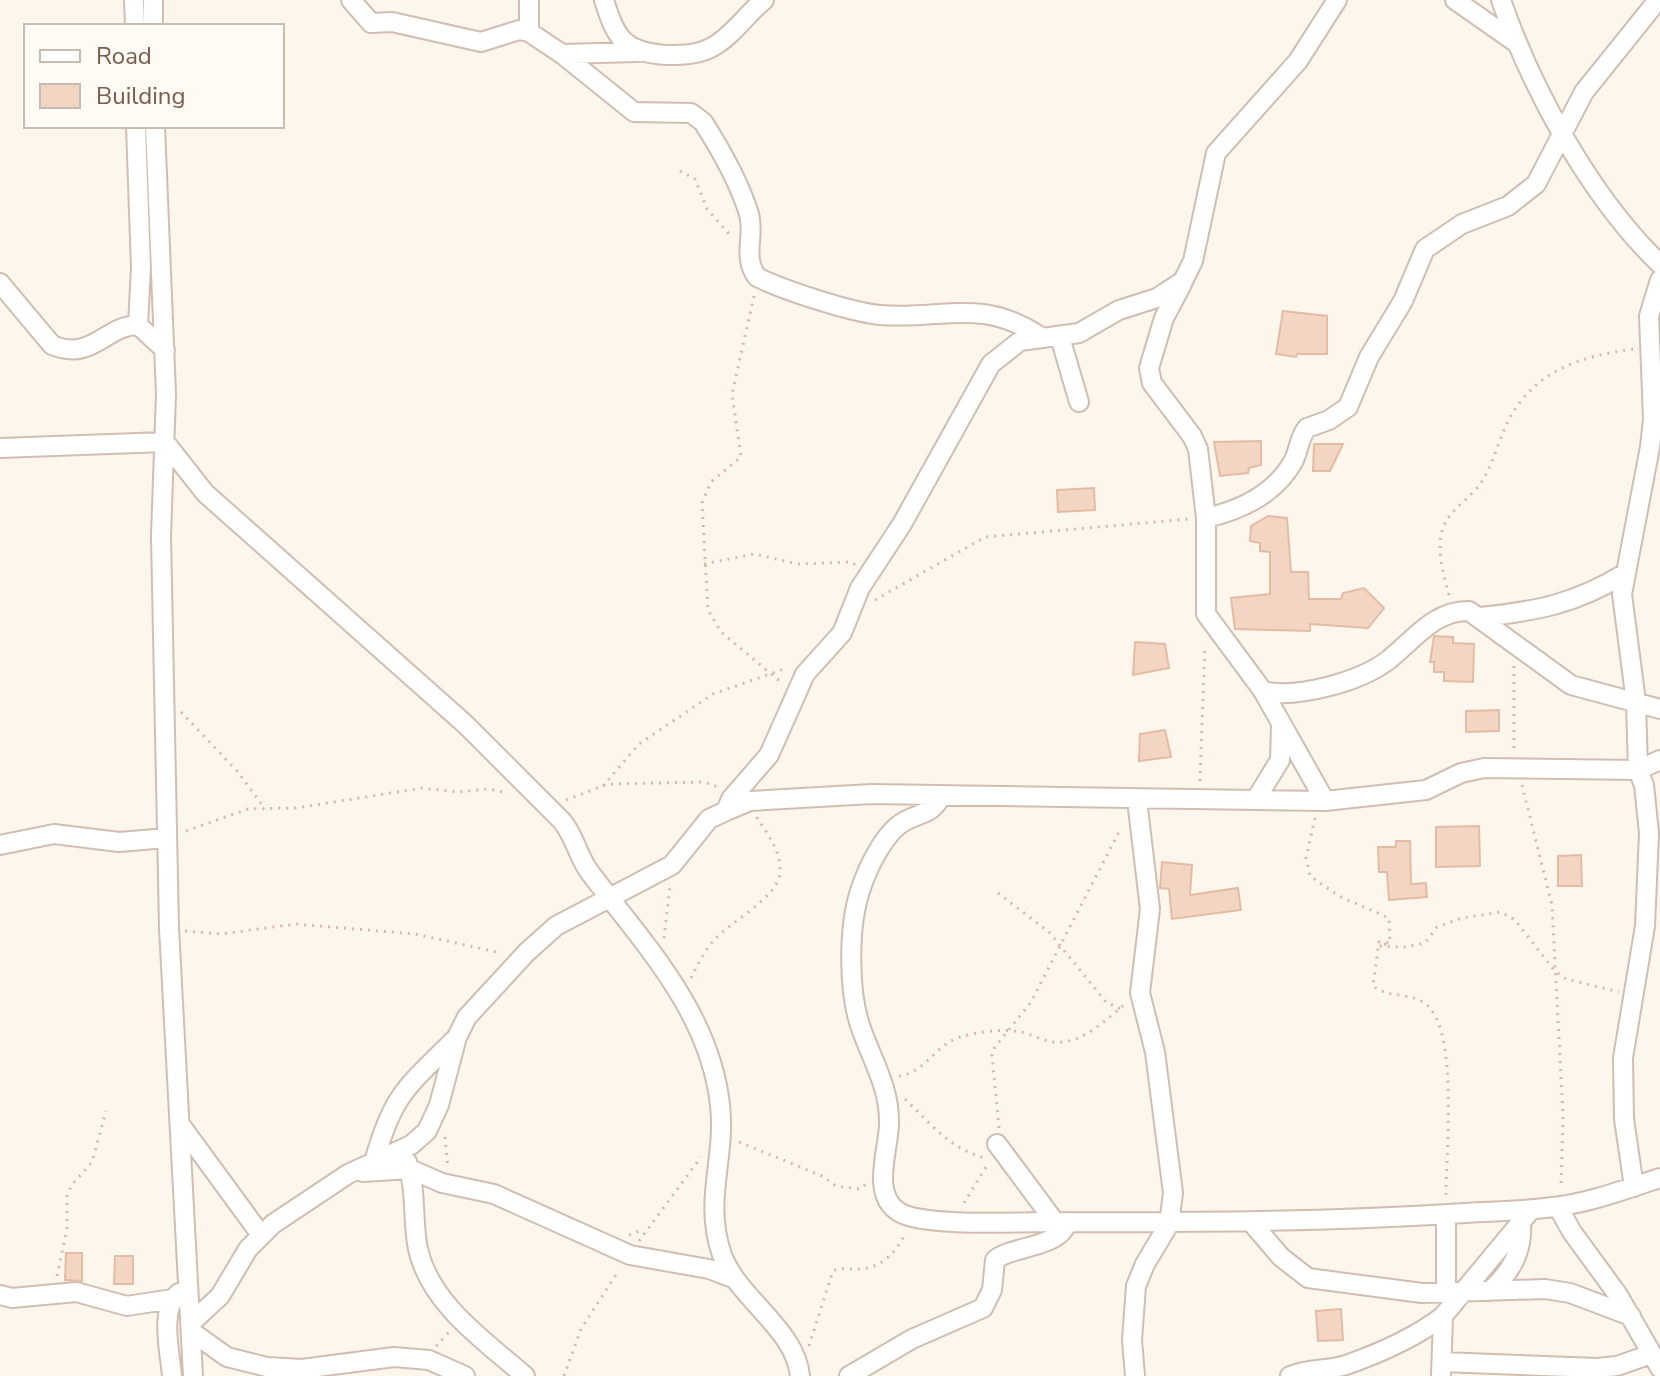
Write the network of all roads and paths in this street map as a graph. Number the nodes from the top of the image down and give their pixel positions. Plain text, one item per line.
1 (134, 0) edge
2 (153, 0) edge
3 (351, 0) edge
4 (529, 0) edge
5 (604, 0) edge
6 (764, 0) edge
7 (1337, 0) edge
8 (1455, 0) edge
9 (1501, 0) edge
10 (1658, 0) edge
11 (135, 24) edge
12 (153, 24) edge
13 (529, 32) junction
14 (1515, 42) junction
15 (637, 52) junction
16 (562, 54) junction
17 (136, 128) edge
18 (155, 128) edge
19 (1563, 131) junction
20 (680, 171) dead end
21 (748, 253) junction
22 (1660, 264) edge
23 (757, 277) junction
24 (1660, 280) edge
25 (1183, 281) junction
26 (0, 283) edge
27 (138, 325) junction
28 (1065, 335) junction
29 (1040, 336) junction
30 (1649, 348) junction
31 (165, 350) junction
32 (1079, 402) dead end
33 (165, 442) junction
34 (0, 448) edge
35 (1206, 518) junction
36 (704, 564) junction
37 (869, 573) junction
38 (1624, 574) junction
39 (890, 591) junction
40 (867, 605) dead end
41 (1453, 611) junction
42 (1480, 617) junction
43 (1209, 622) junction
44 (1515, 643) junction
45 (813, 662) junction
46 (771, 671) junction
47 (1263, 691) junction
48 (166, 693) junction
49 (1293, 694) junction
50 (795, 698) junction
51 (1636, 702) junction
52 (1660, 709) edge
53 (1281, 721) junction
54 (1660, 760) edge
55 (1514, 767) junction
56 (1638, 770) junction
57 (603, 786) junction
58 (941, 797) junction
59 (1256, 799) junction
60 (1138, 800) junction
61 (1198, 801) junction
62 (1325, 801) junction
63 (540, 802) junction
64 (736, 804) junction
65 (266, 810) junction
66 (1655, 829) edge
67 (167, 838) junction
68 (0, 845) edge
69 (679, 858) junction
70 (998, 893) dead end
71 (610, 897) junction
72 (169, 928) junction
73 (1059, 943) junction
74 (1390, 943) junction
75 (527, 952) junction
76 (657, 960) junction
77 (1554, 970) junction
78 (1140, 993) junction
79 (1632, 995) junction
80 (684, 1001) junction
81 (1118, 1010) junction
82 (1007, 1030) junction
83 (457, 1037) junction
84 (883, 1081) junction
85 (439, 1105) junction
86 (106, 1111) dead end
87 (181, 1127) junction
88 (721, 1133) junction
89 (402, 1149) junction
90 (994, 1152) junction
91 (703, 1154) dead end
92 (374, 1162) junction
93 (410, 1169) junction
94 (883, 1172) junction
95 (348, 1174) junction
96 (1660, 1178) edge
97 (442, 1183) junction
98 (1634, 1187) junction
99 (1558, 1207) junction
100 (1446, 1214) junction
101 (1526, 1216) junction
102 (909, 1218) junction
103 (953, 1220) junction
104 (1061, 1222) junction
105 (1251, 1222) junction
106 (1169, 1224) junction
107 (261, 1235) junction
108 (630, 1255) junction
109 (733, 1278) junction
110 (188, 1286) junction
111 (1490, 1291) junction
112 (54, 1292) junction
113 (1452, 1294) junction
114 (0, 1295) edge
115 (172, 1299) junction
116 (453, 1310) junction
117 (1443, 1316) junction
118 (1631, 1316) junction
119 (192, 1327) junction
120 (227, 1357) junction
121 (429, 1360) junction
122 (1656, 1361) edge
123 (1442, 1369) edge
124 (800, 1372) edge
125 (169, 1373) edge
126 (193, 1373) edge
127 (465, 1376) edge
128 (525, 1376) edge
129 (564, 1376) edge
130 (849, 1376) edge
131 (1135, 1376) edge
132 (1290, 1376) edge

1 - 11 street
2 - 12 street
3 - 13 street
4 - 13 street
5 - 15 street
6 - 15 street
7 - 25 street
8 - 14 street
9 - 14 street
10 - 19 street
13 - 16 street
14 - 19 street
15 - 16 street
16 - 21 street
17 - 27 street
18 - 31 street
19 - 22 street
19 - 35 street
20 - 21 path
21 - 23 street
23 - 29 street
23 - 36 path
24 - 30 street
25 - 28 street
25 - 35 street
26 - 27 street
27 - 31 street
28 - 29 street
28 - 32 street
29 - 37 street
30 - 38 street
30 - 41 path
31 - 33 street
33 - 34 street
33 - 48 street
33 - 63 street
35 - 39 path
35 - 43 street
36 - 37 path
36 - 46 path
37 - 39 path
37 - 45 street
38 - 42 street
38 - 51 street
39 - 40 path
41 - 42 street
41 - 49 street
42 - 44 street
43 - 47 street
43 - 61 path
44 - 51 street
44 - 55 path
45 - 46 path
45 - 50 street
46 - 50 path
46 - 57 path
47 - 49 street
47 - 53 street
48 - 65 path
48 - 67 street
49 - 53 street
50 - 64 street
51 - 52 street
51 - 56 street
53 - 59 street
53 - 62 street
54 - 56 street
55 - 56 street
55 - 62 street
55 - 77 path
56 - 66 street
57 - 63 path
57 - 64 path
58 - 60 street
58 - 64 street
58 - 84 street
59 - 61 street
59 - 62 street
60 - 61 street
60 - 73 path
60 - 78 street
62 - 74 path
63 - 65 path
63 - 71 street
64 - 69 street
64 - 80 path
65 - 67 path
66 - 79 street
67 - 68 street
67 - 72 street
69 - 71 street
69 - 76 path
70 - 73 path
71 - 75 street
71 - 76 street
72 - 75 path
72 - 87 street
73 - 81 path
73 - 82 path
74 - 77 path
74 - 100 path
75 - 83 street
76 - 80 street
77 - 79 path
77 - 99 path
78 - 81 path
78 - 106 street
79 - 98 street
80 - 88 street
81 - 82 path
82 - 84 path
82 - 90 path
83 - 85 street
83 - 92 street
84 - 90 path
84 - 94 street
85 - 89 street
85 - 97 path
86 - 112 path
87 - 107 street
87 - 110 street
88 - 94 path
88 - 109 street
89 - 92 street
89 - 93 street
90 - 103 path
90 - 104 street
91 - 108 path
92 - 95 street
93 - 95 street
93 - 97 street
93 - 116 street
94 - 102 street
95 - 107 street
96 - 98 street
97 - 108 street
98 - 99 street
99 - 101 street
99 - 118 street
100 - 101 street
100 - 105 street
100 - 113 street
101 - 111 street
101 - 113 street
102 - 103 street
102 - 124 path
103 - 104 street
104 - 106 street
104 - 130 street
105 - 106 street
105 - 113 street
106 - 131 street
107 - 119 street
108 - 109 street
108 - 129 path
109 - 124 street
110 - 115 street
110 - 119 street
111 - 113 street
111 - 118 street
112 - 114 street
112 - 115 street
113 - 117 street
115 - 125 street
116 - 121 path
116 - 128 street
117 - 123 street
117 - 132 street
118 - 122 street
119 - 120 street
119 - 126 street
120 - 121 street
120 - 126 street
121 - 127 street
122 - 123 street

